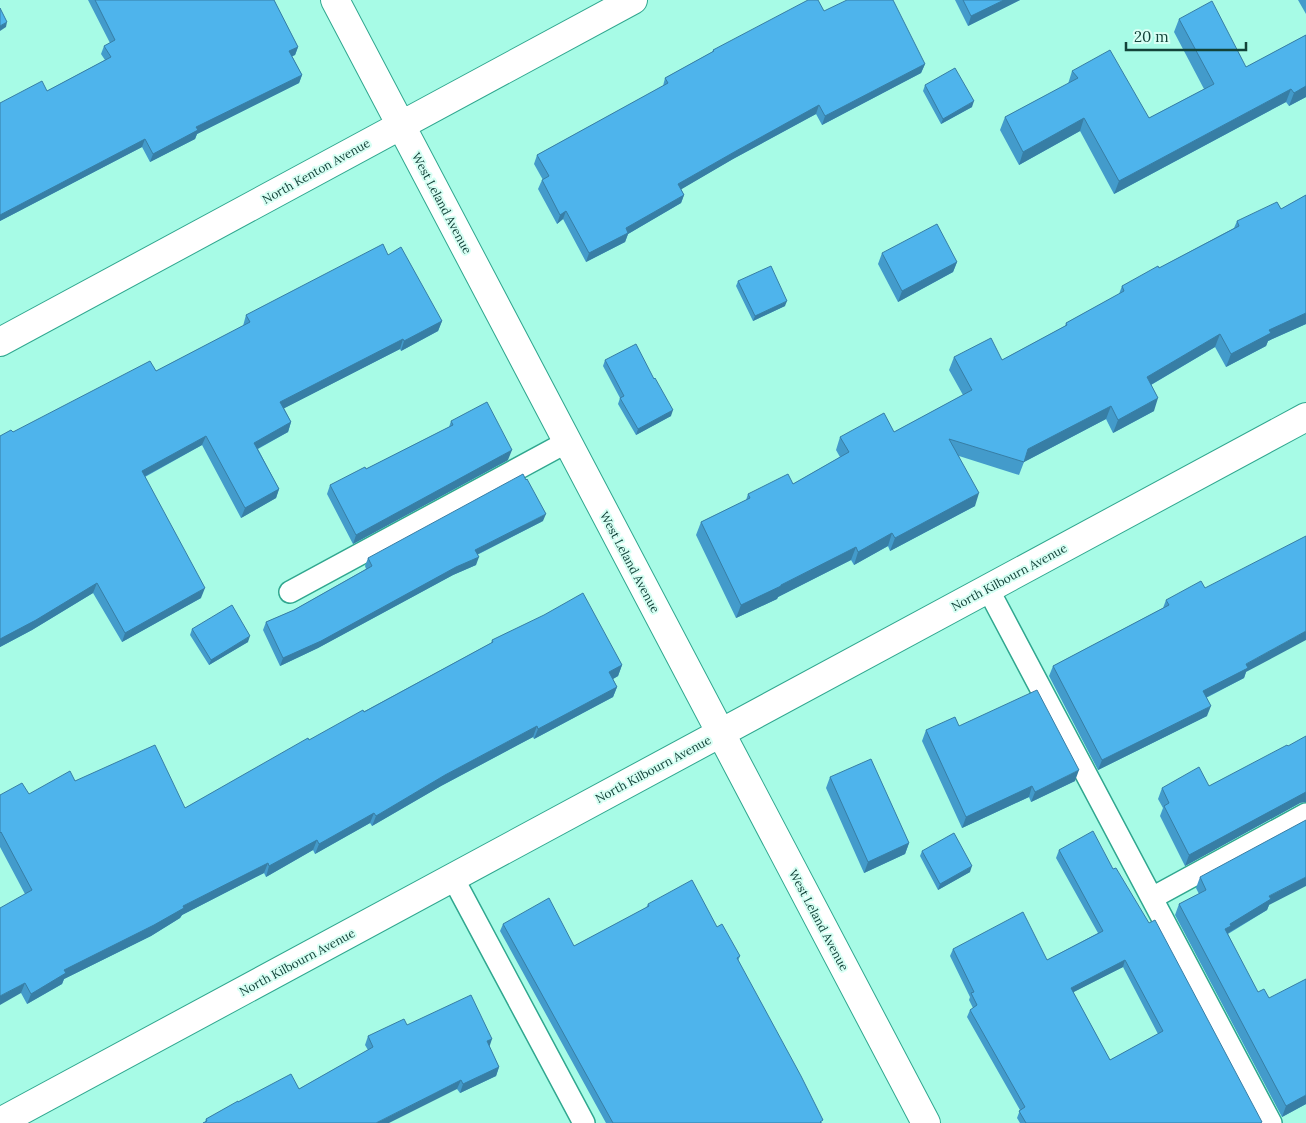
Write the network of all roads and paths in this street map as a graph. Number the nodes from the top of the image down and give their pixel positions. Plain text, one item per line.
1 (335, 0) edge
2 (633, 0) edge
3 (400, 125) junction
4 (0, 342) edge
5 (1306, 417) edge
6 (567, 442) junction
7 (988, 589) junction
8 (290, 592) dead end
9 (721, 733) junction
10 (1306, 814) edge
11 (453, 878) junction
12 (1152, 898) junction
13 (0, 1122) edge
14 (584, 1123) edge
15 (926, 1123) edge
16 (1271, 1123) edge

1 - 3 street, West Leland Avenue
2 - 3 street, North Kenton Avenue
3 - 4 street, North Kenton Avenue
3 - 6 street, West Leland Avenue
5 - 7 street, North Kilbourn Avenue
6 - 8 lane
6 - 9 street, West Leland Avenue
7 - 9 street, North Kilbourn Avenue
7 - 12 lane
9 - 11 street, North Kilbourn Avenue
9 - 15 street, West Leland Avenue
10 - 12 lane
11 - 13 street, North Kilbourn Avenue
11 - 14 lane
12 - 16 lane

